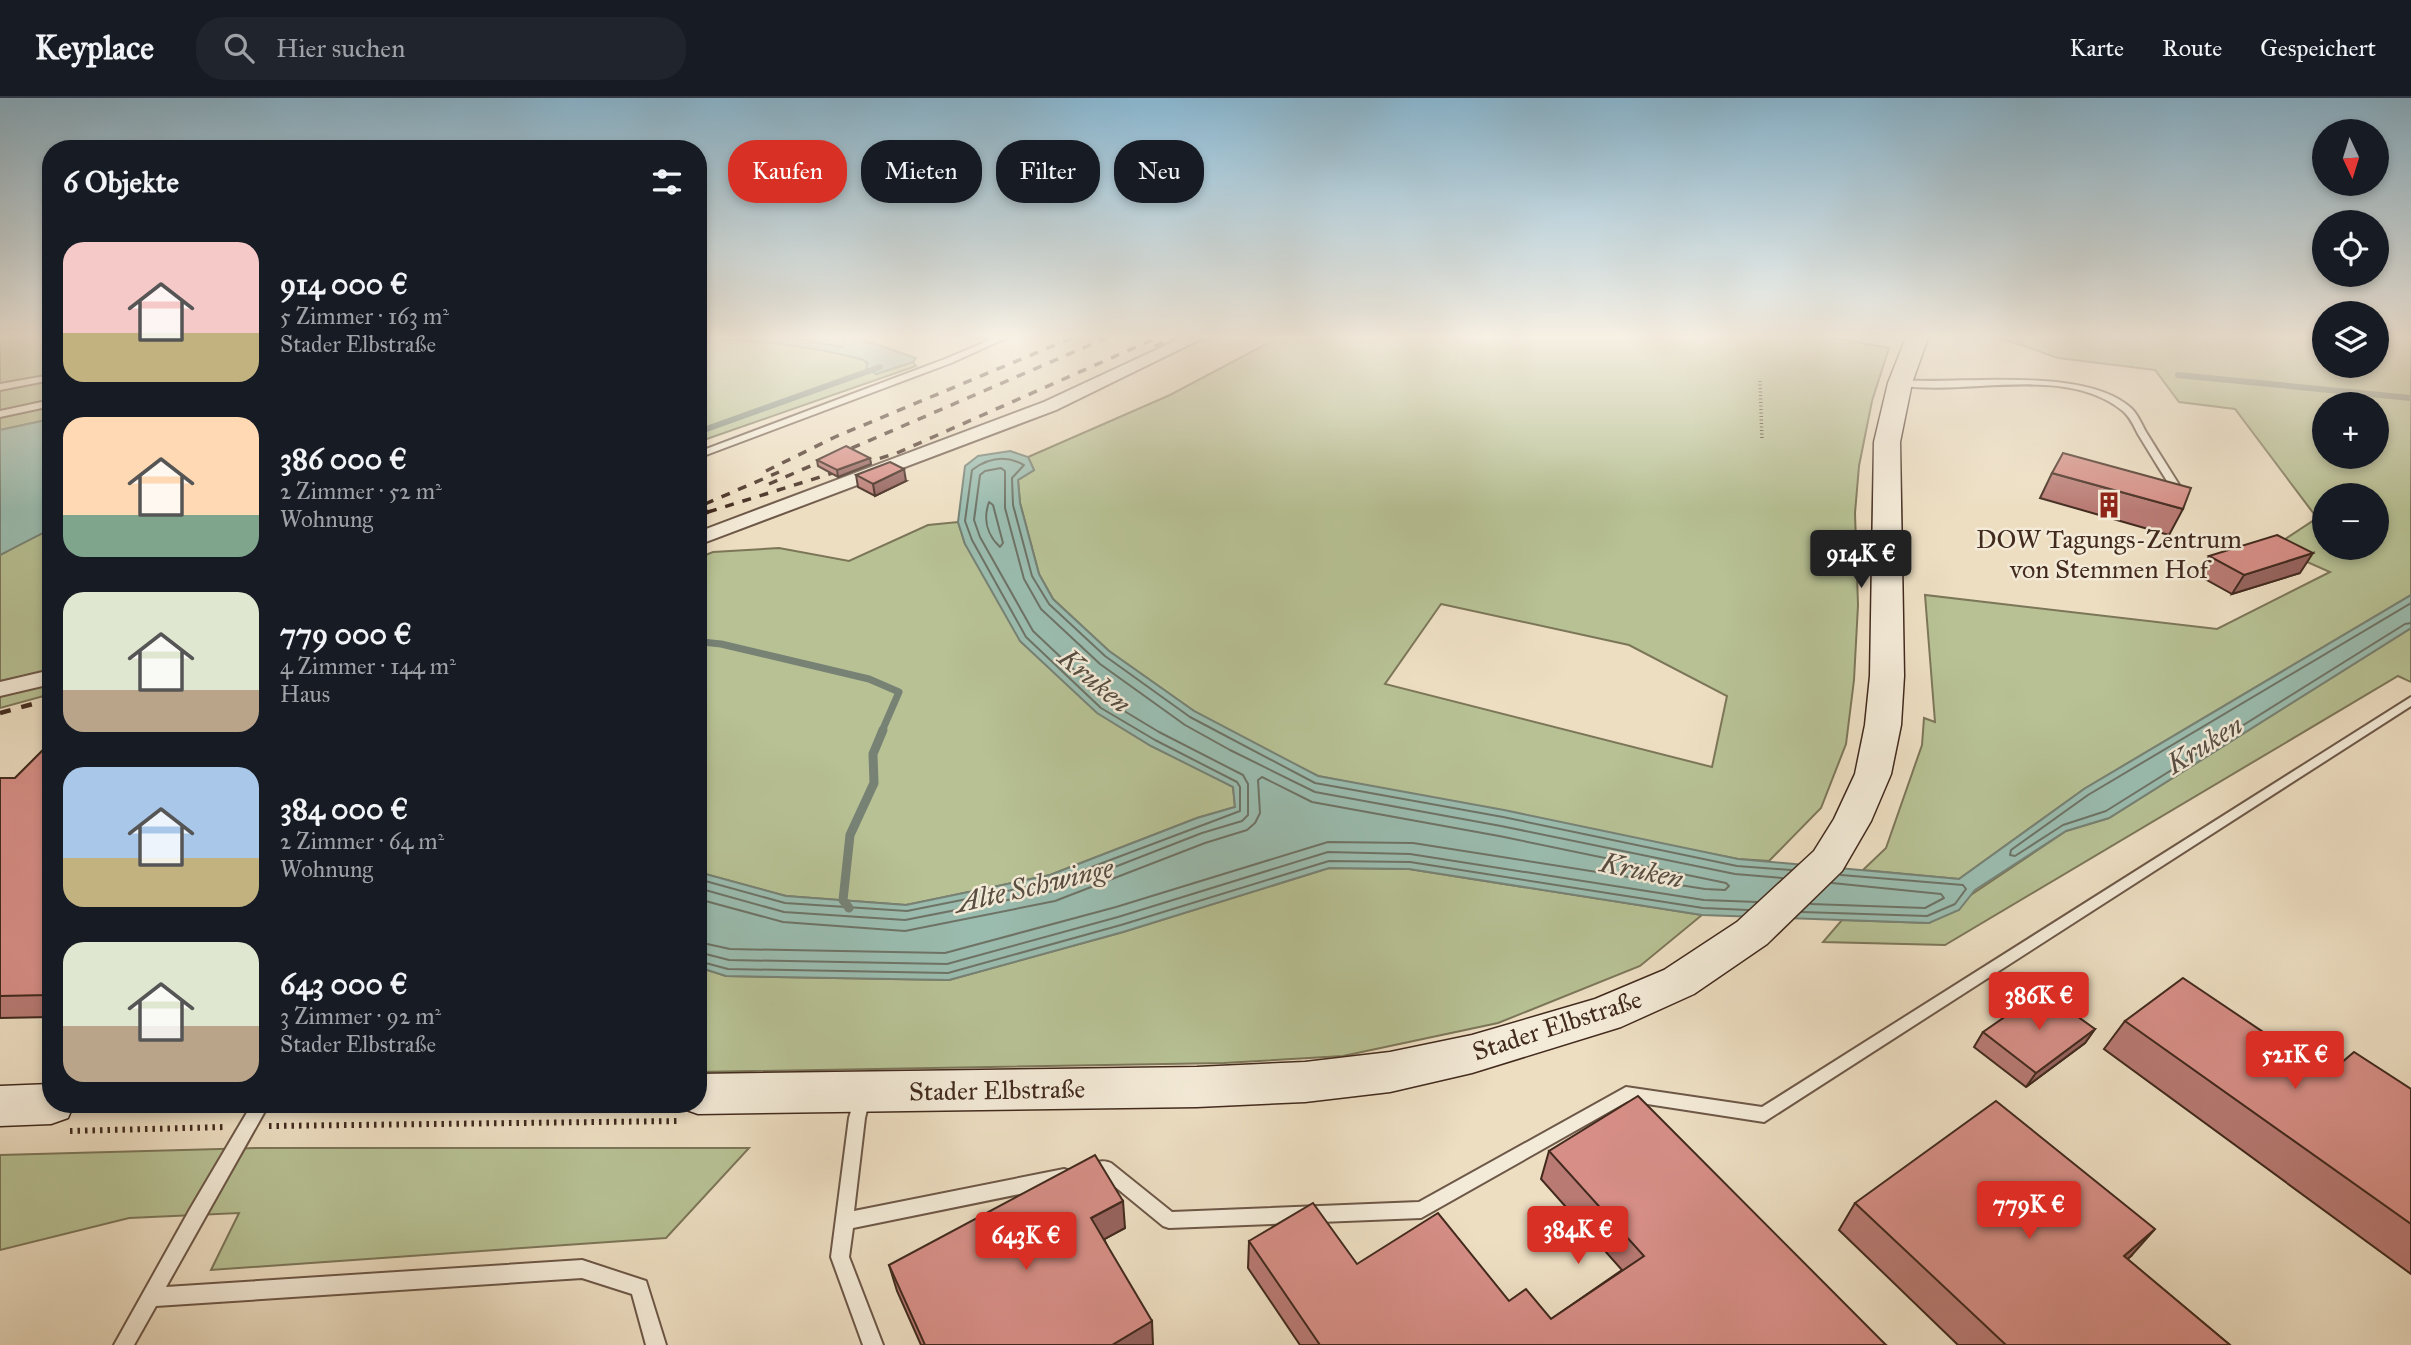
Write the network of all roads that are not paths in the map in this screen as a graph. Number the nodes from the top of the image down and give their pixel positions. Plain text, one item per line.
1 (862, 393) edge
2 (1076, 393) edge
3 (1898, 393) edge
4 (2098, 393) edge
5 (42, 405) edge
6 (0, 414) edge
7 (707, 452) edge
8 (2182, 498) edge
9 (707, 535) edge
10 (42, 679) edge
11 (0, 689) edge
12 (2411, 701) edge
13 (864, 1092) junction
14 (707, 1094) edge
15 (42, 1104) edge
16 (0, 1106) edge
17 (256, 1113) edge
18 (845, 1221) junction
19 (151, 1297) junction
20 (124, 1345) edge
21 (656, 1345) edge
22 (873, 1345) edge

1 - 7 lane
2 - 9 street
3 - 13 street, Stader Elbstraße
4 - 8 lane
5 - 6 lane
10 - 11 street
12 - 18 lane
13 - 14 street, Stader Elbstraße
13 - 18 lane
15 - 16 street
17 - 19 lane
18 - 22 lane
19 - 20 lane
19 - 21 lane

